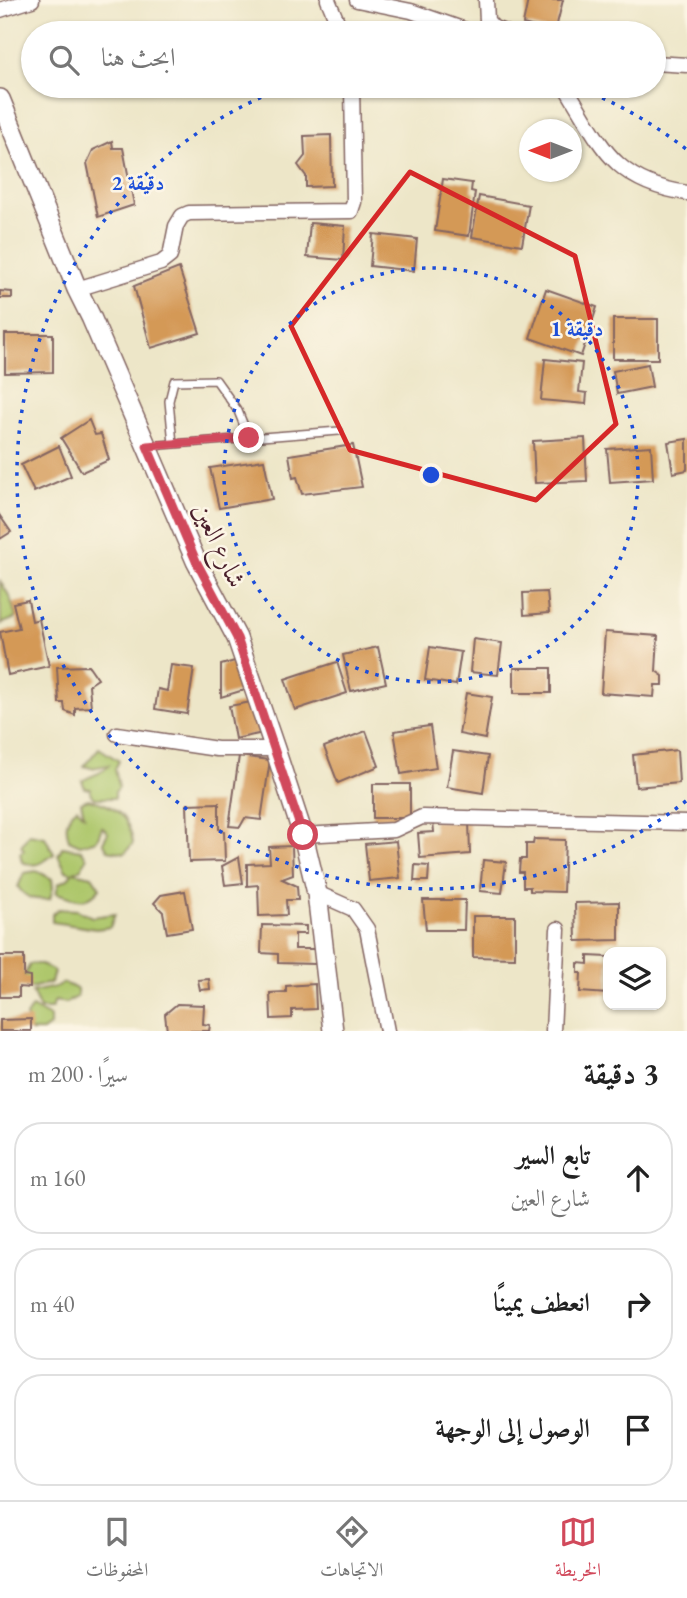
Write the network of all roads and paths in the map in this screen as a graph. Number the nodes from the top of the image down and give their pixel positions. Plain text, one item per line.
1 (30, 0) edge
2 (328, 0) edge
3 (356, 0) edge
4 (486, 0) edge
5 (0, 10) edge
6 (337, 21) edge
7 (441, 21) edge
8 (487, 21) edge
9 (666, 64) edge
10 (687, 65) edge
11 (352, 98) edge
12 (572, 98) edge
13 (0, 99) edge
14 (687, 193) edge
15 (76, 289) junction
16 (339, 431) dead end
17 (249, 438) junction
18 (173, 444) junction
19 (147, 446) junction
20 (117, 734) dead end
21 (275, 749) junction
22 (687, 822) edge
23 (303, 835) junction
24 (317, 893) junction
25 (558, 929) dead end
26 (333, 1031) edge
27 (387, 1031) edge
28 (553, 1031) edge

1 - 5 street
2 - 6 street
3 - 7 street
4 - 8 street
9 - 10 street
11 - 15 street
12 - 14 street
13 - 15 street, شارع العين
15 - 19 street, شارع العين
16 - 17 lane
17 - 18 lane
17 - 18 lane
18 - 19 lane
19 - 21 street, شارع العين
20 - 21 street
21 - 23 street, شارع العين
22 - 23 street
23 - 24 street, شارع العين
24 - 26 street, شارع العين
24 - 27 street
25 - 28 street

